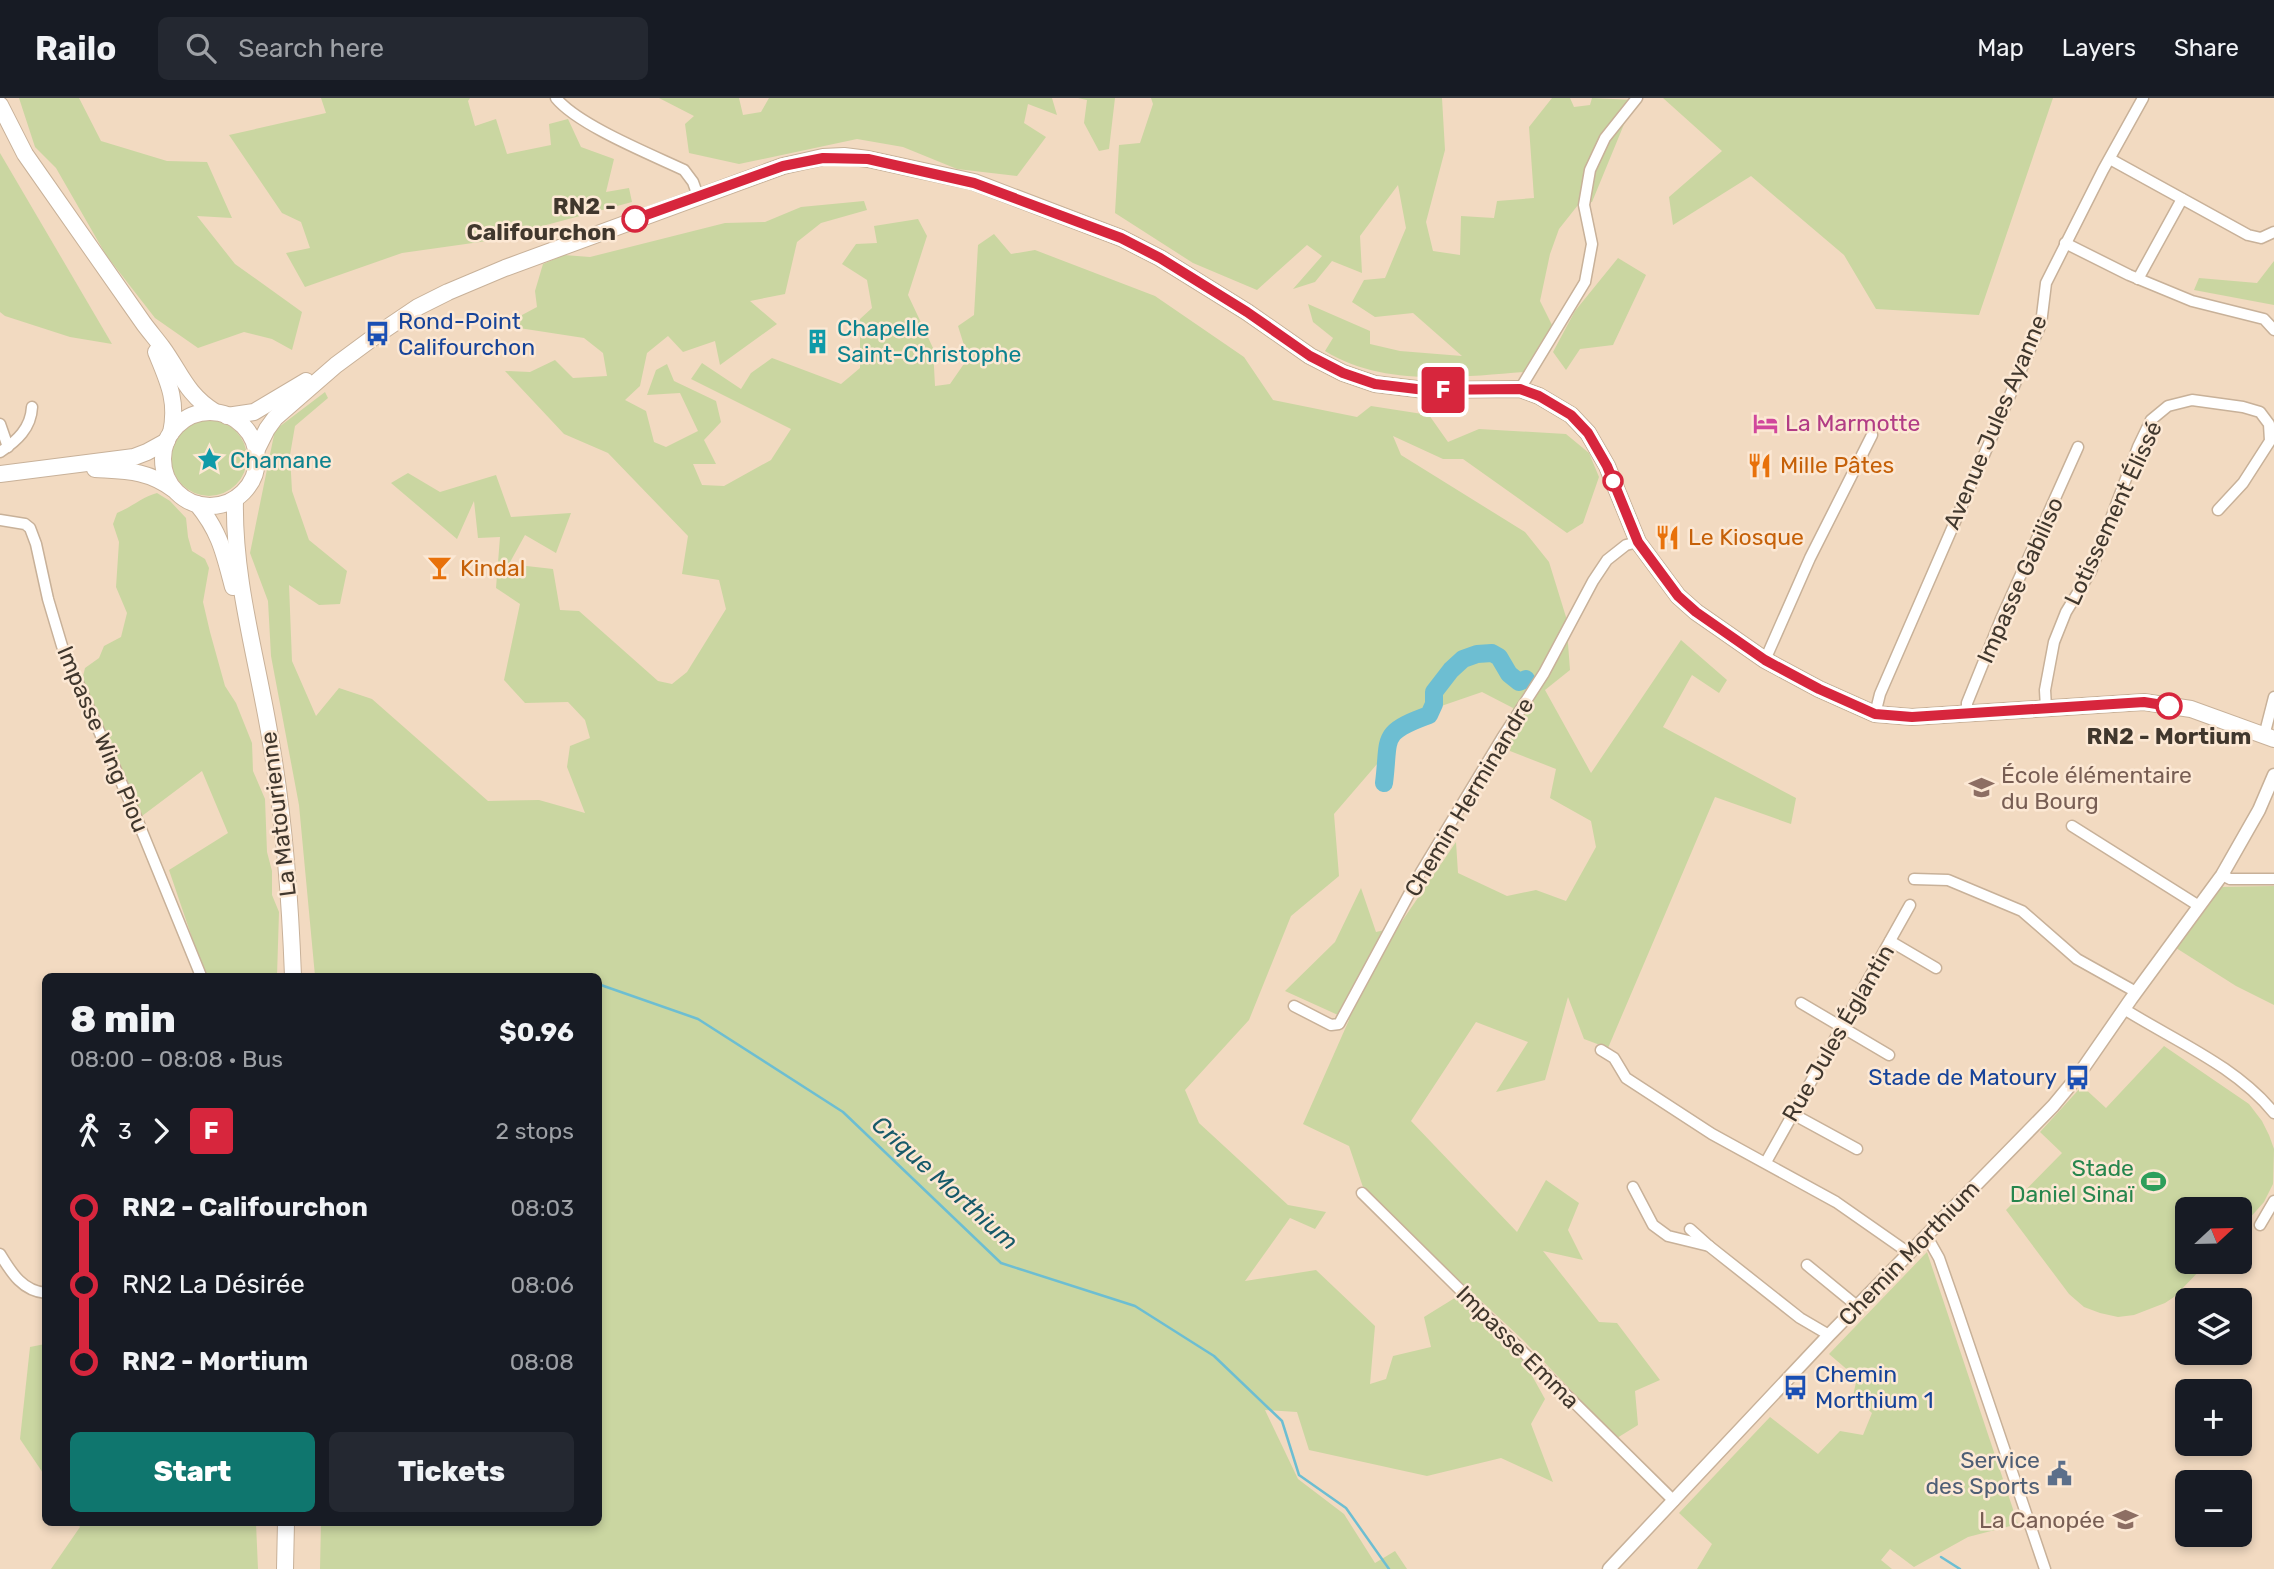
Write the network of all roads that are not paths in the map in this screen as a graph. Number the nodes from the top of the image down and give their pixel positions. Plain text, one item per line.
1 (556, 98) edge
2 (1637, 98) edge
3 (2143, 98) edge
4 (0, 105) edge
5 (2109, 159) junction
6 (698, 196) junction
7 (2182, 199) junction
8 (2274, 232) edge
9 (2065, 243) junction
10 (2138, 279) junction
11 (144, 324) junction
12 (2274, 330) edge
13 (336, 365) junction
14 (1520, 389) junction
15 (32, 407) dead end
16 (221, 414) junction
17 (0, 424) edge
18 (1872, 435) dead end
19 (169, 437) junction
20 (2078, 447) dead end
21 (4, 449) edge
22 (256, 452) junction
23 (50, 468) junction
24 (0, 474) edge
25 (174, 489) junction
26 (235, 499) junction
27 (197, 504) junction
28 (2218, 510) dead end
29 (0, 520) edge
30 (1638, 542) junction
31 (254, 652) junction
32 (1765, 660) junction
33 (2274, 697) edge
34 (2046, 708) junction
35 (1875, 714) junction
36 (1967, 715) junction
37 (2269, 738) edge
38 (2274, 775) edge
39 (2072, 826) dead end
40 (2222, 875) junction
41 (1914, 879) dead end
42 (2274, 879) edge
43 (1910, 905) dead end
44 (2199, 906) junction
45 (1890, 942) junction
46 (1936, 968) dead end
47 (200, 973) edge
48 (293, 973) edge
49 (2136, 992) junction
50 (1801, 1003) dead end
51 (1294, 1006) dead end
52 (2124, 1009) junction
53 (1842, 1026) junction
54 (1601, 1050) dead end
55 (1889, 1055) dead end
56 (1791, 1113) junction
57 (2274, 1113) edge
58 (1857, 1149) dead end
59 (1766, 1162) junction
60 (1633, 1187) dead end
61 (1362, 1194) dead end
62 (2274, 1201) edge
63 (2260, 1225) dead end
64 (1690, 1229) dead end
65 (1926, 1235) junction
66 (1709, 1246) junction
67 (1909, 1253) junction
68 (0, 1254) edge
69 (1807, 1265) dead end
70 (42, 1293) edge
71 (1857, 1307) junction
72 (1829, 1335) junction
73 (1674, 1501) junction
74 (286, 1526) edge
75 (285, 1569) edge
76 (1609, 1569) edge
77 (2045, 1569) edge

1 - 6 street
2 - 14 street
3 - 5 street, Avenue Jules Ayanne
4 - 11 main road
5 - 7 street
5 - 9 street, Avenue Jules Ayanne
6 - 13 main road
6 - 14 main road
7 - 8 street
7 - 10 street
9 - 10 street
9 - 35 street, Avenue Jules Ayanne
10 - 12 street
11 - 16 main road
11 - 19 main road
13 - 16 main road
13 - 22 main road
14 - 30 main road
15 - 21 street
16 - 19 main road
16 - 22 main road
17 - 21 street
18 - 32 street
19 - 23 main road
19 - 25 main road
20 - 36 street, Impasse Gabiliso
22 - 26 main road
23 - 24 main road
23 - 25 main road
25 - 27 main road
26 - 27 main road
26 - 31 main road, La Matourienne
27 - 31 main road, La Matourienne
28 - 34 street, Lotissement Élissé
29 - 47 street, Impasse Wing Piou
30 - 32 main road
30 - 51 street, Chemin Herminandre
31 - 48 main road, La Matourienne
32 - 35 main road
33 - 37 street
34 - 36 main road
34 - 37 main road
35 - 36 main road
38 - 40 street, Chemin Morthium
39 - 44 street
40 - 42 street
40 - 44 street, Chemin Morthium
41 - 49 street
43 - 45 street, Rue Jules Églantin
44 - 49 street, Chemin Morthium
45 - 46 street
45 - 53 street, Rue Jules Églantin
49 - 52 street, Chemin Morthium
50 - 53 street
52 - 57 street
52 - 65 street, Chemin Morthium
53 - 55 street
53 - 56 street, Rue Jules Églantin
54 - 59 street
56 - 58 street
56 - 59 street, Rue Jules Églantin
59 - 67 street
60 - 66 street
61 - 73 street, Impasse Emma
62 - 63 street
64 - 66 street
65 - 67 street, Chemin Morthium
65 - 77 street
66 - 72 street
67 - 71 street, Chemin Morthium
68 - 70 street
69 - 71 street
71 - 72 street, Chemin Morthium
72 - 73 street, Chemin Morthium
73 - 76 street, Chemin Morthium
74 - 75 main road

